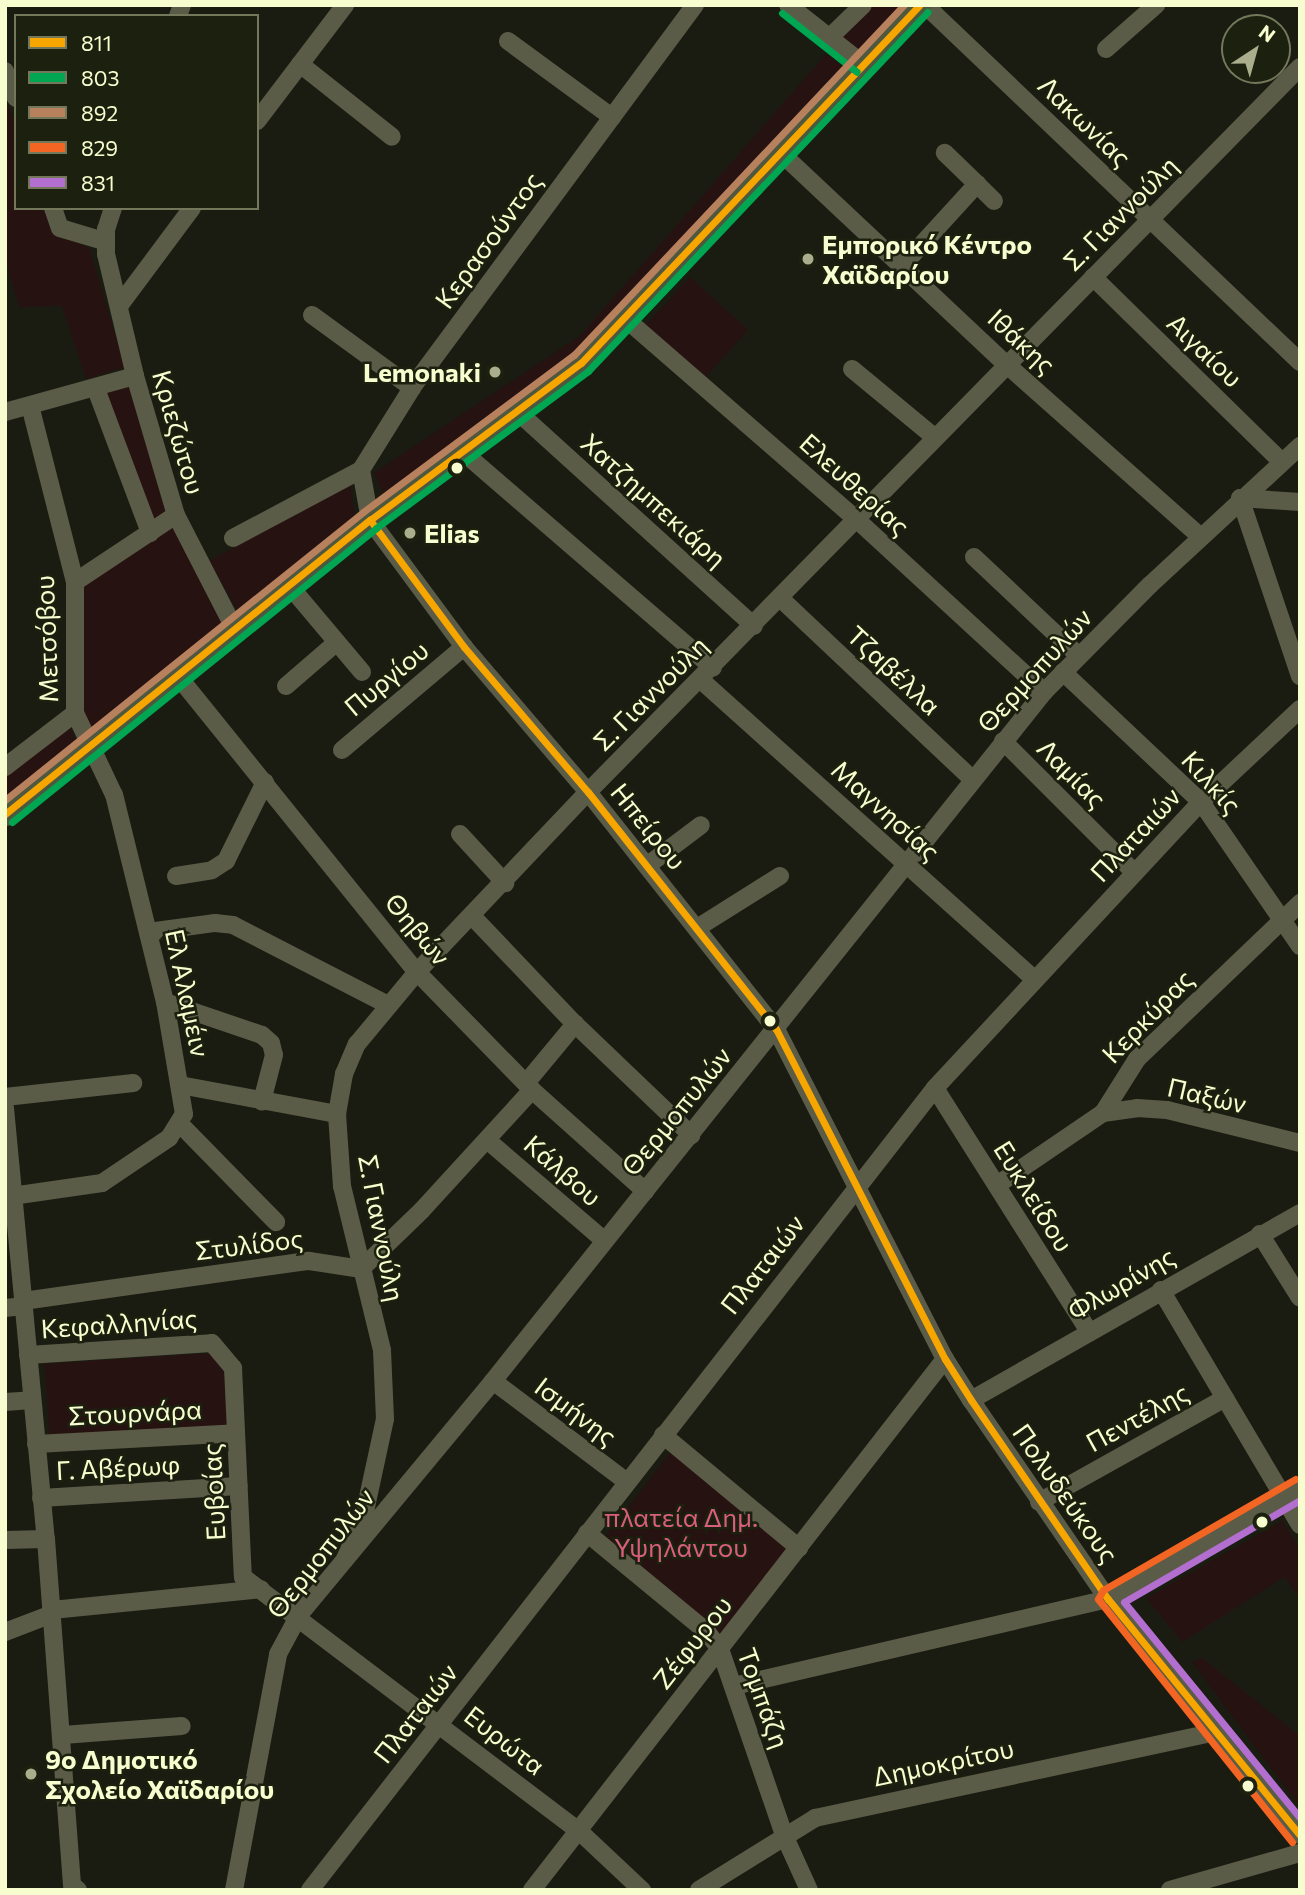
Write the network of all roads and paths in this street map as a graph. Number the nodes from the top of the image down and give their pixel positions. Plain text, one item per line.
1 (345, 5) edge
2 (695, 5) edge
3 (788, 5) edge
4 (863, 5) edge
5 (919, 5) edge
6 (925, 5) edge
7 (1156, 5) edge
8 (829, 38) junction
9 (508, 41) dead end
10 (1106, 49) dead end
11 (300, 64) junction
12 (863, 64) junction
13 (5, 71) edge
14 (1297, 75) edge
15 (12, 93) edge
16 (612, 117) junction
17 (259, 118) edge
18 (392, 137) dead end
19 (781, 153) junction
20 (945, 153) dead end
21 (977, 184) junction
22 (994, 201) dead end
23 (54, 210) edge
24 (112, 210) edge
25 (191, 210) edge
26 (1152, 220) junction
27 (104, 241) junction
28 (903, 265) junction
29 (1093, 277) junction
30 (119, 306) junction
31 (312, 315) dead end
32 (627, 320) junction
33 (1300, 362) edge
34 (1006, 364) junction
35 (852, 369) dead end
36 (135, 376) junction
37 (412, 388) junction
38 (96, 389) junction
39 (30, 406) junction
40 (5, 412) edge
41 (519, 414) junction
42 (933, 436) junction
43 (1300, 446) edge
44 (463, 452) junction
45 (1281, 461) junction
46 (361, 470) junction
47 (1240, 498) junction
48 (1300, 502) edge
49 (176, 515) junction
50 (855, 518) junction
51 (370, 520) junction
52 (150, 533) junction
53 (1200, 536) junction
54 (233, 538) dead end
55 (974, 557) dead end
56 (75, 582) junction
57 (289, 584) junction
58 (780, 598) junction
59 (754, 625) junction
60 (234, 628) junction
61 (337, 642) junction
62 (464, 647) junction
63 (1079, 656) junction
64 (362, 672) dead end
65 (1063, 672) junction
66 (707, 674) junction
67 (177, 675) junction
68 (1300, 677) edge
69 (286, 686) dead end
70 (1044, 692) junction
71 (1300, 709) edge
72 (75, 713) junction
73 (1003, 741) junction
74 (92, 745) junction
75 (342, 750) dead end
76 (5, 767) edge
77 (973, 780) junction
78 (265, 782) junction
79 (588, 792) junction
80 (1201, 802) junction
81 (5, 814) edge
82 (701, 825) dead end
83 (460, 834) dead end
84 (906, 863) junction
85 (648, 865) junction
86 (1134, 872) junction
87 (176, 876) dead end
88 (779, 876) dead end
89 (505, 883) junction
90 (1300, 904) edge
91 (472, 916) junction
92 (1283, 918) junction
93 (698, 928) junction
94 (148, 932) junction
95 (1300, 946) edge
96 (417, 972) junction
97 (1034, 979) junction
98 (165, 1002) junction
99 (388, 1005) junction
100 (575, 1024) junction
101 (776, 1029) junction
102 (133, 1083) dead end
103 (180, 1085) junction
104 (529, 1087) junction
105 (935, 1088) junction
106 (5, 1097) edge
107 (262, 1101) junction
108 (5, 1108) edge
109 (1103, 1113) junction
110 (337, 1114) junction
111 (181, 1125) junction
112 (691, 1135) junction
113 (487, 1140) junction
114 (1300, 1143) edge
115 (997, 1185) junction
116 (856, 1186) junction
117 (645, 1191) junction
118 (9, 1197) edge
119 (1300, 1213) edge
120 (276, 1222) dead end
121 (1260, 1234) junction
122 (605, 1241) junction
123 (361, 1269) junction
124 (1161, 1290) junction
125 (1300, 1298) edge
126 (17, 1305) edge
127 (1089, 1332) junction
128 (212, 1343) joint
129 (28, 1355) junction
130 (945, 1359) junction
131 (493, 1381) junction
132 (1225, 1398) junction
133 (971, 1399) junction
134 (32, 1400) junction
135 (5, 1402) edge
136 (236, 1433) junction
137 (663, 1435) junction
138 (36, 1444) junction
139 (627, 1482) junction
140 (239, 1486) junction
141 (1300, 1488) edge
142 (1283, 1497) junction
143 (41, 1498) junction
144 (1039, 1502) junction
145 (1300, 1525) edge
146 (587, 1533) junction
147 (46, 1539) junction
148 (5, 1540) edge
149 (799, 1548) junction
150 (345, 1559) junction
151 (261, 1589) junction
152 (1108, 1599) junction
153 (52, 1612) junction
154 (299, 1615) junction
155 (5, 1632) edge
156 (720, 1649) junction
157 (734, 1686) junction
158 (441, 1722) junction
159 (183, 1726) dead end
160 (1216, 1732) junction
161 (63, 1735) junction
162 (578, 1830) junction
163 (784, 1835) junction
164 (1300, 1835) edge
165 (1300, 1853) edge
166 (73, 1888) edge
167 (234, 1890) edge
168 (310, 1890) edge
169 (531, 1890) edge
170 (642, 1890) edge
171 (699, 1890) edge
172 (809, 1890) edge
173 (1170, 1890) edge

1 - 11 street
2 - 16 street, Κερασούντος
3 - 8 street
4 - 8 street
5 - 12 main road
6 - 26 street, Λακωνίας
7 - 10 street
8 - 12 street
9 - 16 street
11 - 17 street
11 - 18 street
12 - 19 main road
13 - 15 street
14 - 26 street, Σ. Γιαννούλη
16 - 37 street, Κερασούντος
19 - 28 street, Ιθάκης
19 - 32 main road
20 - 21 street
21 - 22 street
21 - 28 street
23 - 27 street
24 - 27 street
25 - 30 street
26 - 29 street, Σ. Γιαννούλη
26 - 33 street, Λακωνίας
27 - 30 street, Κριεζώτου
28 - 34 street, Ιθάκης
29 - 34 street, Σ. Γιαννούλη
29 - 45 street, Αιγαίου
30 - 36 street, Κριεζώτου
31 - 37 street
32 - 41 main road
32 - 50 street, Ελευθερίας
34 - 42 street, Σ. Γιαννούλη
34 - 53 street, Ιθάκης
35 - 42 street
36 - 38 street
36 - 49 street, Κριεζώτου
37 - 46 street, Κερασούντος
38 - 39 street
38 - 52 street
39 - 40 street
39 - 56 street, Μετσόβου
41 - 44 main road
41 - 59 street, Χατζημπεκιάρη
42 - 50 street, Σ. Γιαννούλη
43 - 45 street, Θερμοπυλών
44 - 51 main road
44 - 66 street, Μαγνησίας
45 - 47 street, Θερμοπυλών
46 - 51 street
46 - 54 street
47 - 48 street
47 - 53 street, Θερμοπυλών
47 - 68 street
49 - 52 street
49 - 60 street, Κριεζώτου
50 - 58 street, Σ. Γιαννούλη
50 - 70 street, Ελευθερίας
51 - 57 main road
51 - 62 street, Ηπείρου
52 - 56 street
53 - 63 street, Θερμοπυλών
55 - 63 street
56 - 72 street, Μετσόβου
57 - 60 main road
57 - 61 street
58 - 59 street, Σ. Γιαννούλη
58 - 77 street, Τζαβέλλα
59 - 66 street, Σ. Γιαννούλη
60 - 67 main road
61 - 64 street
61 - 69 street
62 - 75 street, Πυργίου
62 - 79 street, Ηπείρου
63 - 65 street, Θερμοπυλών
65 - 70 street, Θερμοπυλών
65 - 80 street, Κιλκίς
66 - 79 street, Σ. Γιαννούλη
66 - 84 street, Μαγνησίας
67 - 74 main road
67 - 78 street, Θηβών
70 - 73 street, Θερμοπυλών
71 - 80 street, Πλαταιών
72 - 74 street, Μετσόβου
72 - 76 street
73 - 77 street, Θερμοπυλών
73 - 86 street, Λαμίας
74 - 81 main road
74 - 94 street, Ελ Αλαμέιν
77 - 84 street, Θερμοπυλών
78 - 87 street
78 - 96 street, Θηβών
79 - 85 street, Ηπείρου
79 - 89 street, Σ. Γιαννούλη
80 - 86 street, Πλαταιών
80 - 92 street, Κιλκίς
82 - 85 street
83 - 89 street
84 - 97 street, Μαγνησίας
84 - 101 street, Θερμοπυλών
85 - 93 street, Ηπείρου
86 - 97 street, Πλαταιών
88 - 93 street
89 - 91 street, Σ. Γιαννούλη
90 - 92 street, Κερκύρας
91 - 96 street, Σ. Γιαννούλη
91 - 100 street
92 - 95 street, Κιλκίς
92 - 109 street, Κερκύρας
93 - 101 street, Ηπείρου
94 - 98 street, Ελ Αλαμέιν
94 - 99 street
96 - 99 street, Σ. Γιαννούλη
96 - 104 street, Θηβών
97 - 105 street, Πλαταιών
98 - 103 street, Ελ Αλαμέιν
98 - 107 street
99 - 110 street, Σ. Γιαννούλη
100 - 104 street
100 - 112 street
101 - 112 street, Θερμοπυλών
101 - 116 street, Ηπείρου
102 - 106 street
103 - 107 street
103 - 111 street, Ελ Αλαμέιν
104 - 113 street
104 - 117 street, Θηβών
105 - 115 street, Ευκλείδου
105 - 116 street, Πλαταιών
107 - 110 street
108 - 118 street
109 - 114 street, Παξών
109 - 115 street, Κερκύρας
110 - 123 street, Σ. Γιαννούλη
111 - 118 street
111 - 120 street
112 - 117 street, Θερμοπυλών
113 - 122 street, Κάλβου
113 - 123 street
115 - 127 street, Ευκλείδου
116 - 130 street, Πολυδεύκους
116 - 137 street, Πλαταιών
117 - 122 street, Θερμοπυλών
118 - 126 street
119 - 121 street, Φλωρίνης
121 - 124 street, Φλωρίνης
121 - 125 street
122 - 131 street, Θερμοπυλών
123 - 126 street, Στυλίδος
123 - 150 street, Σ. Γιαννούλη
124 - 127 street, Φλωρίνης
124 - 132 street
126 - 129 street
127 - 133 street, Φλωρίνης
128 - 129 street, Κεφαλληνίας
128 - 136 street, Ευβοίας
129 - 134 street
130 - 133 street, Πολυδεύκους
130 - 149 street, Ζέφυρου
131 - 139 street, Ισμήνης
131 - 150 street, Θερμοπυλών
132 - 142 street
132 - 144 street, Πεντέλης
133 - 144 street, Πολυδεύκους
134 - 135 street
134 - 138 street
136 - 138 street, Στουρνάρα
136 - 140 street, Ευβοίας
137 - 139 street, Πλαταιών
137 - 149 street
138 - 143 street
139 - 146 street, Πλαταιών
140 - 143 street, Γ. Αβέρωφ
140 - 151 street, Ευβοίας
141 - 142 street
142 - 145 street
142 - 152 street
143 - 147 street
144 - 152 street, Πολυδεύκους
146 - 156 street, Τομπάζη
146 - 158 street, Πλαταιών
147 - 148 street
147 - 153 street
149 - 156 street, Ζέφυρου
150 - 154 street, Θερμοπυλών
151 - 153 street
151 - 154 street, Ευβοίας
152 - 157 street
152 - 160 street, Πολυδεύκους
153 - 155 street
153 - 161 street
154 - 158 street, Ευρώτα
154 - 167 street, Θερμοπυλών
156 - 157 street, Τομπάζη
156 - 162 street, Ζέφυρου
157 - 163 street, Τομπάζη
158 - 162 street, Ευρώτα
158 - 168 street, Πλαταιών
159 - 161 street
160 - 163 street, Δημοκρίτου
160 - 164 street, Πολυδεύκους
161 - 166 street
162 - 169 street, Ζέφυρου
162 - 170 street, Ευρώτα
163 - 171 street, Δημοκρίτου
163 - 172 street, Τομπάζη
165 - 173 street

